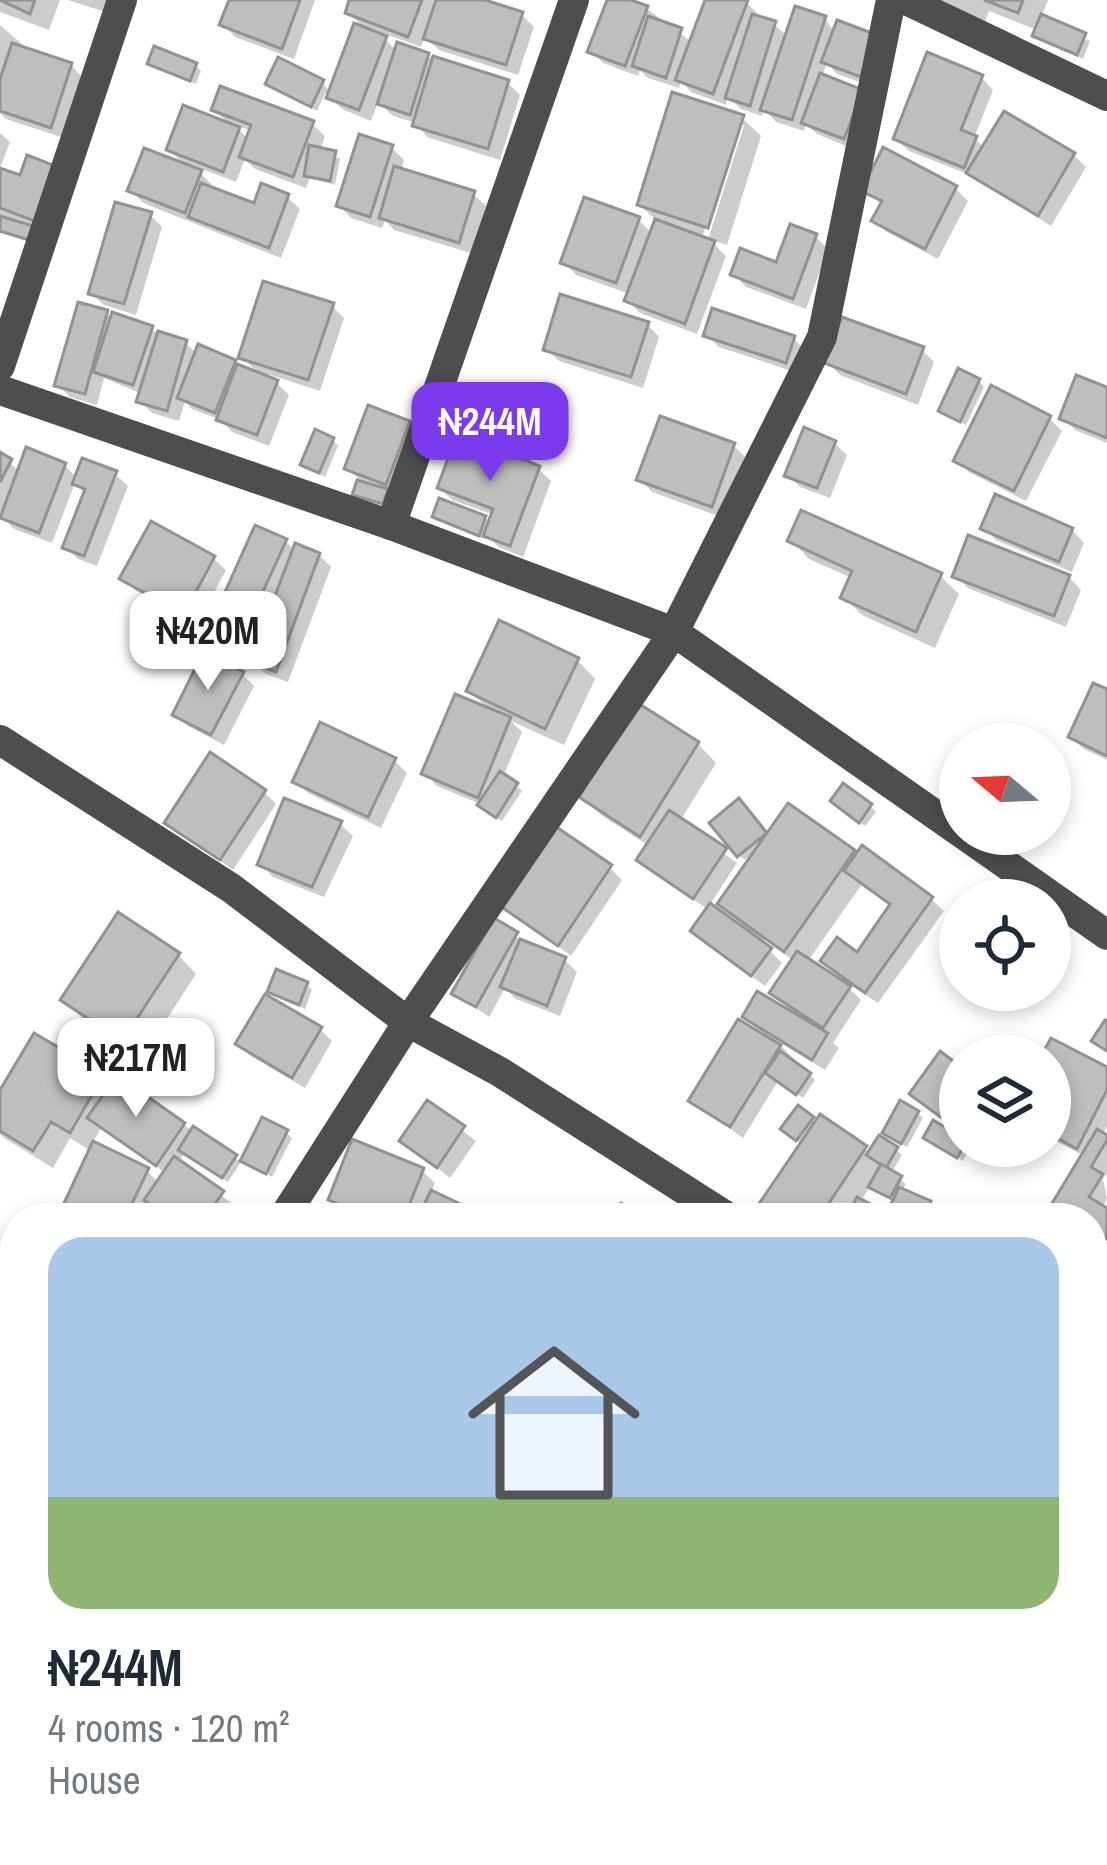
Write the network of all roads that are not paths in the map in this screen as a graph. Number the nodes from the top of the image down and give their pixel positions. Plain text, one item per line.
1 (122, 0) edge
2 (574, 0) edge
3 (891, 0) edge
4 (905, 0) edge
5 (1107, 96) edge
6 (0, 366) edge
7 (0, 389) edge
8 (391, 525) junction
9 (674, 632) junction
10 (0, 740) edge
11 (939, 818) edge
12 (992, 855) edge
13 (1107, 935) edge
14 (408, 1022) junction
15 (293, 1203) edge
16 (705, 1203) edge

1 - 6 street
2 - 8 street
3 - 9 street
4 - 5 street
7 - 8 street
8 - 9 street
9 - 11 street
9 - 14 street
10 - 14 street
12 - 13 street
14 - 15 street
14 - 16 street

